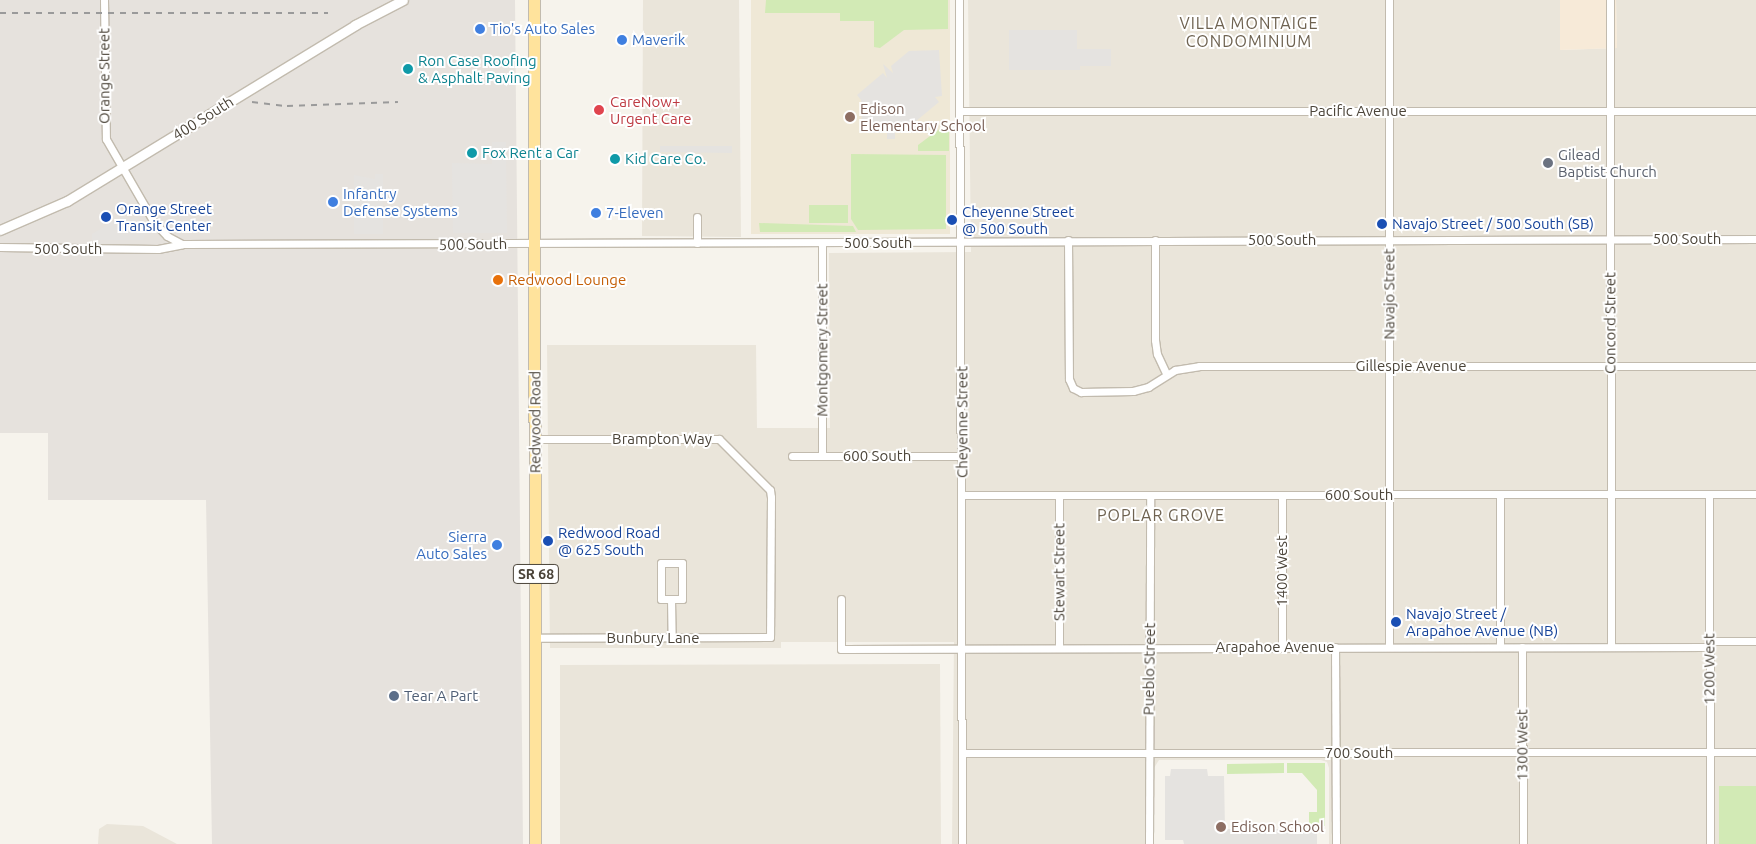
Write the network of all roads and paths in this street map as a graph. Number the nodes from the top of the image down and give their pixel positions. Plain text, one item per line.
1 (104, 0) edge
2 (403, 0) edge
3 (534, 0) edge
4 (959, 0) edge
5 (1389, 0) edge
6 (1610, 0) edge
7 (1756, 110) edge
8 (960, 111) junction
9 (1389, 111) junction
10 (1610, 111) junction
11 (121, 169) junction
12 (697, 218) dead end
13 (0, 230) edge
14 (1389, 239) junction
15 (1610, 239) junction
16 (1756, 239) edge
17 (1068, 240) junction
18 (1155, 240) junction
19 (960, 242) junction
20 (534, 243) junction
21 (697, 243) junction
22 (822, 243) junction
23 (183, 244) junction
24 (0, 247) edge
25 (1390, 366) junction
26 (1610, 366) junction
27 (1756, 366) edge
28 (1167, 375) junction
29 (534, 439) junction
30 (792, 456) dead end
31 (822, 456) junction
32 (962, 456) junction
33 (1500, 494) junction
34 (1610, 494) junction
35 (1708, 494) junction
36 (1756, 494) edge
37 (962, 495) junction
38 (1059, 495) junction
39 (1150, 495) junction
40 (1282, 495) junction
41 (1389, 495) junction
42 (672, 599) junction
43 (841, 599) dead end
44 (770, 637) joint
45 (536, 638) junction
46 (672, 638) junction
47 (1756, 641) edge
48 (1709, 644) junction
49 (1335, 647) junction
50 (1389, 647) junction
51 (1500, 647) junction
52 (1522, 647) junction
53 (1610, 647) junction
54 (962, 648) junction
55 (1059, 648) junction
56 (1149, 648) junction
57 (1282, 648) junction
58 (1709, 752) junction
59 (1756, 752) edge
60 (962, 753) junction
61 (1148, 753) junction
62 (1335, 753) junction
63 (1522, 753) junction
64 (535, 844) edge
65 (962, 844) edge
66 (1149, 844) edge
67 (1336, 844) edge
68 (1522, 844) edge
69 (1710, 844) edge

1 - 11 street, Orange Street
2 - 11 street, 400 South
3 - 20 main road, Redwood Road / SR 68
4 - 8 street, Cheyenne Street
5 - 9 street, Navajo Street
6 - 10 street, Concord Street
7 - 10 street, Pacific Avenue
8 - 9 street, Pacific Avenue
8 - 19 street, Cheyenne Street
9 - 10 street, Pacific Avenue
9 - 14 street, Navajo Street
10 - 15 street, Concord Street
11 - 13 street, 400 South
11 - 23 street, Orange Street
12 - 21 street
14 - 15 street, 500 South
14 - 18 street, 500 South
14 - 25 street, Navajo Street
15 - 16 street, 500 South
15 - 26 street, Concord Street
17 - 18 street, 500 South
17 - 19 street, 500 South
17 - 28 street, Gillespie Avenue
18 - 28 street
19 - 22 street, 500 South
19 - 32 street, Cheyenne Street
20 - 21 street, 500 South
20 - 23 street, 500 South
20 - 29 main road, Redwood Road / SR 68
21 - 22 street, 500 South
22 - 31 street, Montgomery Street
23 - 24 street, 500 South
25 - 26 street, Gillespie Avenue
25 - 28 street, Gillespie Avenue
25 - 41 street, Navajo Street
26 - 27 street, Gillespie Avenue
26 - 34 street, Concord Street
29 - 44 street, Brampton Way
29 - 45 main road, Redwood Road / SR 68
30 - 31 street, 600 South
31 - 32 street, 600 South
32 - 37 street, Cheyenne Street
33 - 34 street, 600 South
33 - 41 street, 600 South
33 - 51 street
34 - 35 street, 600 South
34 - 53 street, Concord Street
35 - 36 street, 600 South
35 - 48 street, 1200 West
37 - 38 street, 600 South
37 - 54 street, Cheyenne Street
38 - 39 street, 600 South
38 - 55 street, Stewart Street
39 - 40 street, 600 South
39 - 56 street, Pueblo Street
40 - 41 street, 600 South
40 - 57 street, 1400 West
41 - 50 street, Navajo Street
42 - 42 street
42 - 46 street
43 - 54 street, Arapahoe Avenue
44 - 46 street, Bunbury Lane
45 - 46 street, Bunbury Lane
45 - 64 main road, Redwood Road / SR 68
47 - 48 street, Arapahoe Avenue
48 - 53 street, Arapahoe Avenue
48 - 58 street, 1200 West
49 - 50 street, Arapahoe Avenue
49 - 57 street, Arapahoe Avenue
49 - 62 street
50 - 51 street, Arapahoe Avenue
51 - 52 street, Arapahoe Avenue
52 - 53 street, Arapahoe Avenue
52 - 63 street, 1300 West
54 - 55 street, Arapahoe Avenue
54 - 60 street, Cheyenne Street
55 - 56 street, Arapahoe Avenue
56 - 57 street, Arapahoe Avenue
56 - 61 street, Pueblo Street
58 - 59 street, 700 South
58 - 63 street, 700 South
58 - 69 street, 1200 West
60 - 61 street, 700 South
60 - 65 street, Cheyenne Street
61 - 62 street, 700 South
61 - 66 street, Pueblo Street
62 - 63 street, 700 South
62 - 67 street
63 - 68 street, 1300 West

